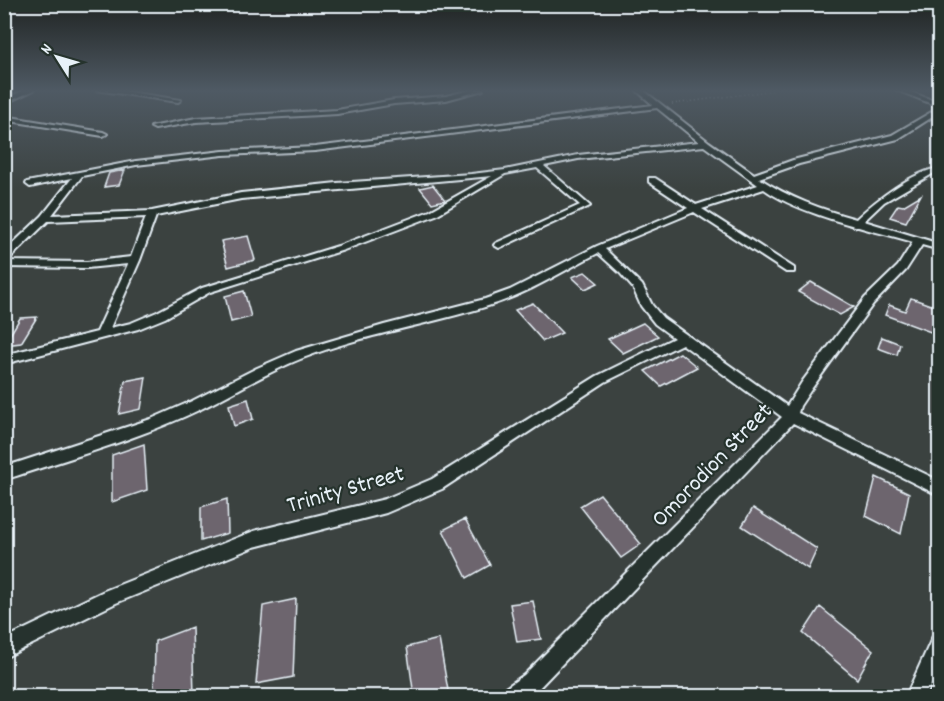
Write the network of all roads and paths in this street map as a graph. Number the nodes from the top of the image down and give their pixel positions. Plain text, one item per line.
1 (33, 123) edge
2 (180, 123) edge
3 (524, 123) edge
4 (679, 123) edge
5 (916, 123) edge
6 (155, 127) dead end
7 (103, 134) dead end
8 (706, 144) junction
9 (538, 165) junction
10 (939, 170) edge
11 (505, 172) junction
12 (80, 173) junction
13 (753, 177) junction
14 (652, 180) dead end
15 (30, 184) dead end
16 (763, 186) junction
17 (693, 209) junction
18 (152, 214) junction
19 (45, 218) junction
20 (858, 222) junction
21 (919, 241) junction
22 (499, 245) dead end
23 (4, 247) edge
24 (16, 247) junction
25 (939, 247) edge
26 (600, 248) junction
27 (4, 258) edge
28 (135, 260) junction
29 (4, 264) edge
30 (790, 270) dead end
31 (101, 336) junction
32 (683, 339) junction
33 (4, 360) edge
34 (791, 416) junction
35 (4, 474) edge
36 (939, 489) edge
37 (939, 643) edge
38 (4, 649) edge
39 (511, 696) edge
40 (916, 696) edge

1 - 7 street
2 - 6 street
3 - 12 street
4 - 8 street
5 - 13 street
8 - 9 street
8 - 13 street
9 - 11 street
9 - 22 street
10 - 20 street
11 - 18 street
11 - 31 street
12 - 15 street
12 - 19 street
13 - 16 street
14 - 17 street
16 - 17 street
16 - 20 street
17 - 26 street
17 - 30 street
18 - 19 street
18 - 28 street
19 - 24 street
20 - 21 street
21 - 25 street
21 - 34 street, Omorodion Street
23 - 24 street
24 - 27 street
26 - 32 street
26 - 35 street
28 - 29 street
28 - 31 street
31 - 33 street
32 - 34 street
32 - 38 street, Trinity Street
34 - 36 street
34 - 39 street, Omorodion Street
37 - 40 street

